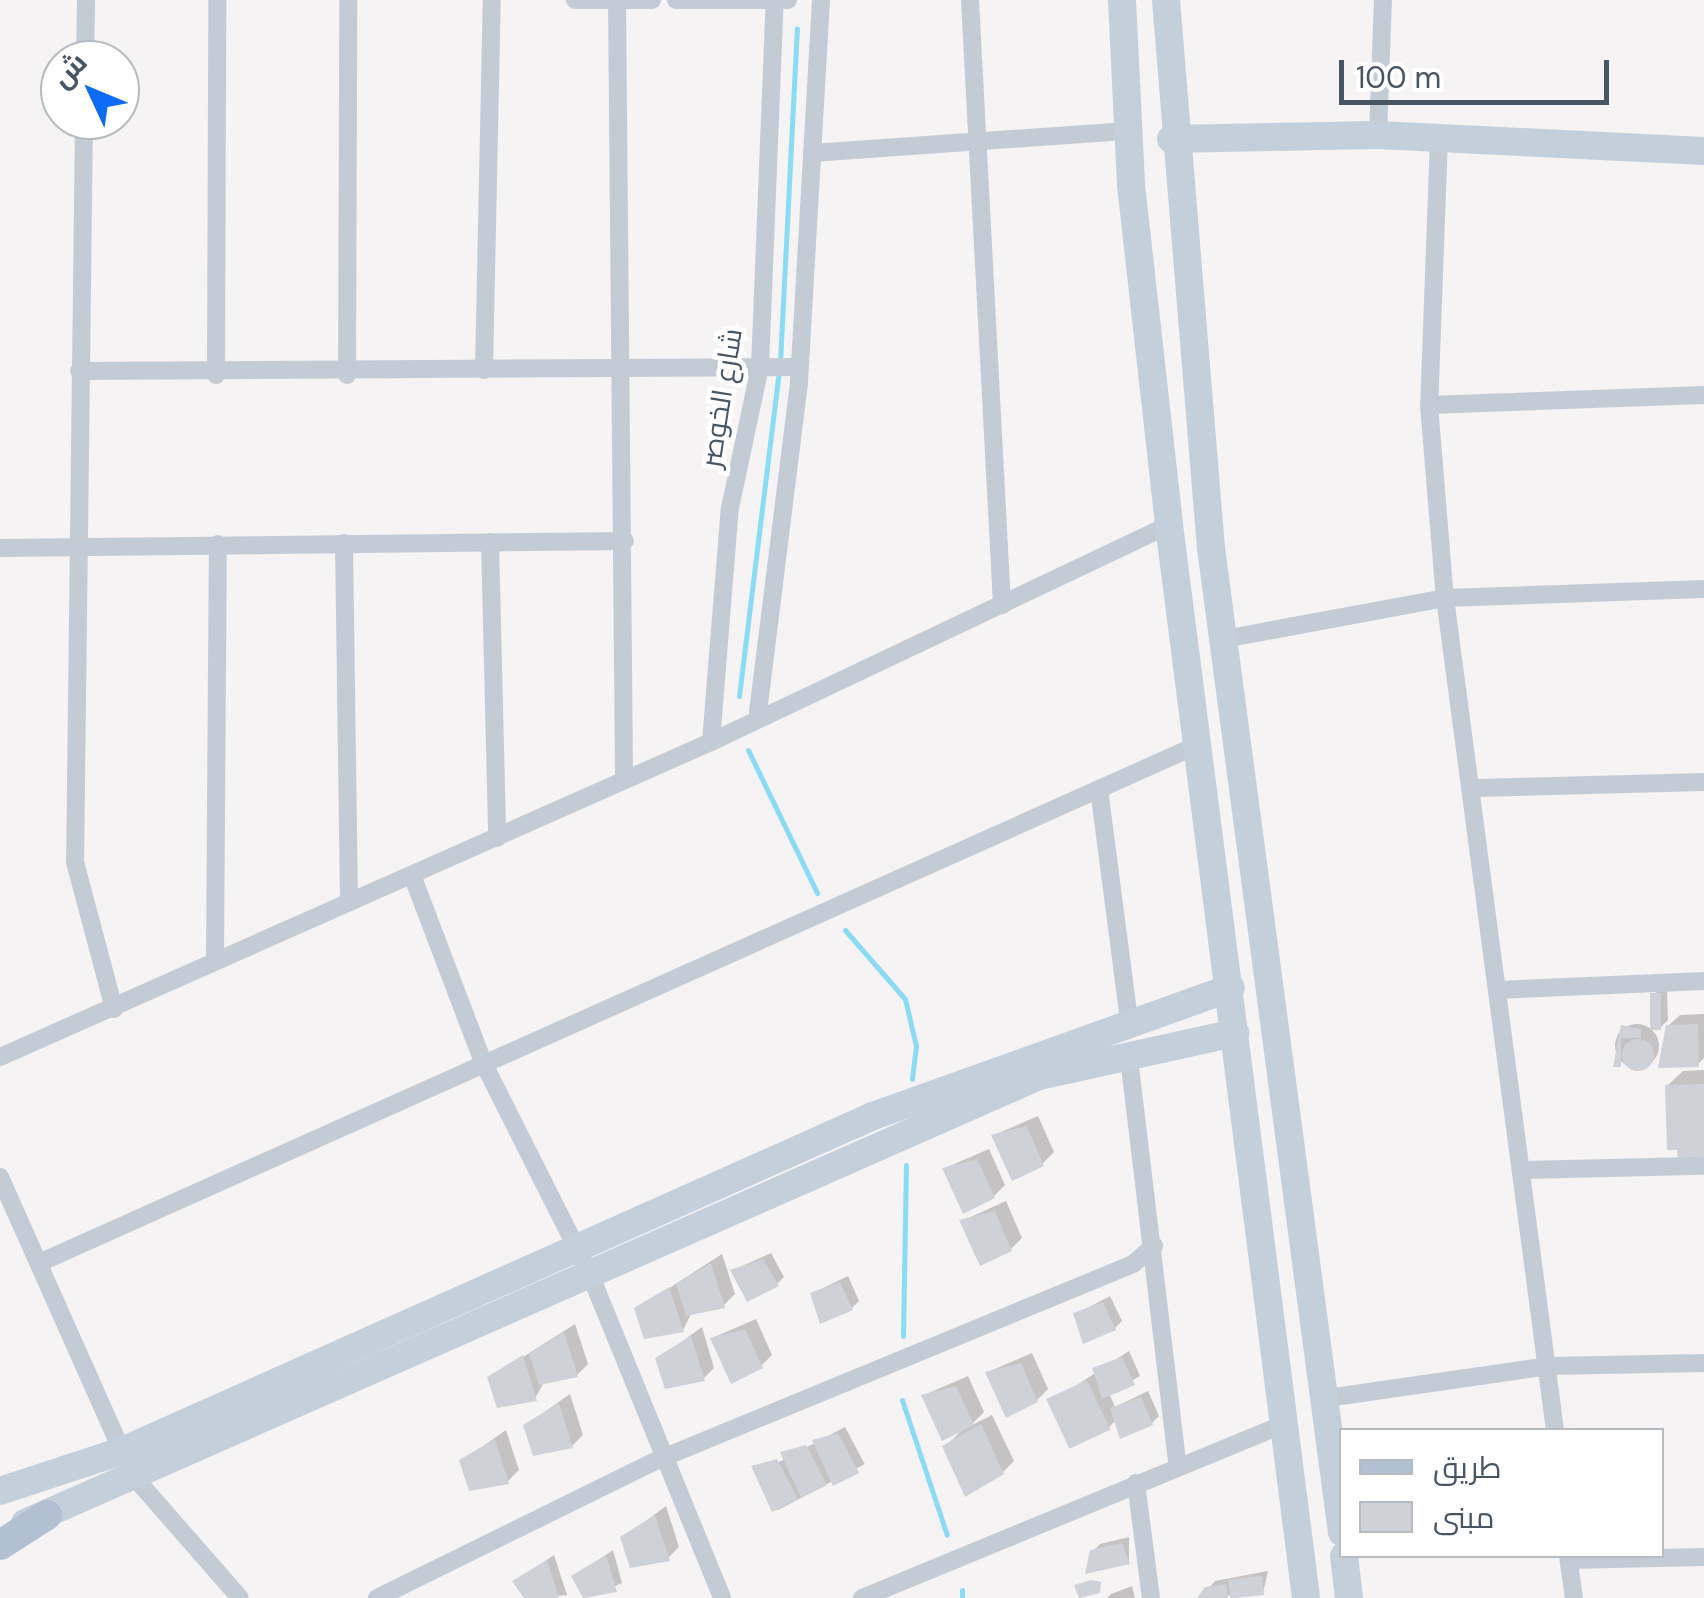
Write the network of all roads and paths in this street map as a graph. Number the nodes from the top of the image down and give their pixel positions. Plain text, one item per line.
1 (86, 0) edge
2 (217, 0) edge
3 (348, 0) edge
4 (492, 0) edge
5 (575, 0) edge
6 (652, 0) edge
7 (676, 0) edge
8 (788, 0) edge
9 (821, 0) edge
10 (970, 0) edge
11 (1122, 0) edge
12 (1166, 0) edge
13 (1383, 0) edge
14 (775, 1) edge
15 (617, 2) edge
16 (85, 40) edge
17 (1128, 132) junction
18 (1378, 135) junction
19 (1439, 138) junction
20 (84, 140) edge
21 (976, 140) junction
22 (1171, 140) junction
23 (1704, 151) edge
24 (812, 153) junction
25 (760, 367) junction
26 (800, 368) junction
27 (484, 370) junction
28 (79, 371) junction
29 (622, 372) junction
30 (216, 375) junction
31 (347, 375) junction
32 (1704, 394) edge
33 (1429, 405) junction
34 (1169, 525) junction
35 (625, 541) junction
36 (490, 542) junction
37 (344, 543) junction
38 (218, 544) junction
39 (74, 545) junction
40 (0, 548) edge
41 (1704, 588) edge
42 (1446, 598) junction
43 (1002, 605) junction
44 (1224, 639) junction
45 (758, 712) junction
46 (711, 742) junction
47 (1200, 744) junction
48 (624, 774) junction
49 (1704, 782) edge
50 (1476, 788) junction
51 (1099, 789) junction
52 (497, 838) junction
53 (412, 875) junction
54 (349, 897) junction
55 (215, 956) junction
56 (1704, 982) edge
57 (1230, 988) junction
58 (1498, 990) junction
59 (114, 1009) junction
60 (1129, 1020) junction
61 (1235, 1033) junction
62 (0, 1057) edge
63 (1129, 1058) junction
64 (484, 1062) junction
65 (1704, 1166) edge
66 (1521, 1170) junction
67 (0, 1177) edge
68 (1154, 1246) junction
69 (576, 1248) junction
70 (39, 1263) junction
71 (592, 1279) junction
72 (1704, 1363) edge
73 (1549, 1366) junction
74 (1327, 1398) junction
75 (1284, 1424) junction
76 (1556, 1428) edge
77 (122, 1450) junction
78 (660, 1458) junction
79 (1178, 1466) junction
80 (134, 1478) junction
81 (1136, 1483) junction
82 (0, 1492) edge
83 (1339, 1505) edge
84 (48, 1515) junction
85 (0, 1531) edge
86 (0, 1545) edge
87 (1664, 1557) edge
88 (1704, 1557) edge
89 (1344, 1558) edge
90 (1569, 1558) edge
91 (240, 1598) edge
92 (377, 1598) edge
93 (722, 1598) edge
94 (862, 1598) edge
95 (1152, 1598) edge
96 (1306, 1598) edge
97 (1349, 1598) edge
98 (1574, 1598) edge

1 - 16 street
2 - 30 street
3 - 31 street
4 - 27 street
5 - 15 street
6 - 15 street
7 - 14 street
8 - 14 street
9 - 24 street
10 - 21 street
11 - 17 street
12 - 22 street
13 - 18 street
14 - 25 street, شارع الخوصر
15 - 29 street
17 - 21 street
17 - 34 street
18 - 19 street
18 - 22 street
19 - 23 street
19 - 33 street
20 - 28 street
21 - 24 street
21 - 43 street
22 - 44 street
24 - 26 street
25 - 26 street
25 - 29 street
25 - 46 street, شارع الخوصر
26 - 45 street
27 - 29 street
27 - 31 street
28 - 30 street
28 - 39 street
29 - 35 street
30 - 31 street
32 - 33 street
33 - 42 street
34 - 43 street
34 - 47 street
35 - 36 street
35 - 48 street
36 - 37 street
36 - 52 street
37 - 38 street
37 - 54 street
38 - 39 street
38 - 55 street
39 - 40 street
39 - 59 street
41 - 42 street
42 - 44 street
42 - 50 street
43 - 45 street
44 - 74 street
45 - 46 street
46 - 48 street
47 - 51 street
47 - 57 street
48 - 52 street
49 - 50 street
50 - 58 street
51 - 60 street
51 - 64 street
52 - 53 street
53 - 54 street
53 - 64 street
54 - 55 street
55 - 59 street
56 - 58 street
57 - 60 street
57 - 61 street
58 - 66 street
59 - 62 street
60 - 69 street
61 - 63 street
61 - 75 street
63 - 68 street
63 - 71 street
64 - 69 street
64 - 70 street
65 - 66 street
66 - 73 street
67 - 70 street
68 - 78 street
68 - 79 street
69 - 71 street
69 - 77 street
70 - 77 street
71 - 78 street
71 - 80 street
72 - 73 street
73 - 74 street
73 - 76 street
74 - 83 street
75 - 79 street
75 - 96 street
77 - 82 street
78 - 92 street
78 - 93 street
79 - 81 street
80 - 84 street
80 - 91 street
81 - 94 street
81 - 95 street
84 - 85 street
84 - 86 main road
87 - 88 street
89 - 97 street
90 - 98 street

